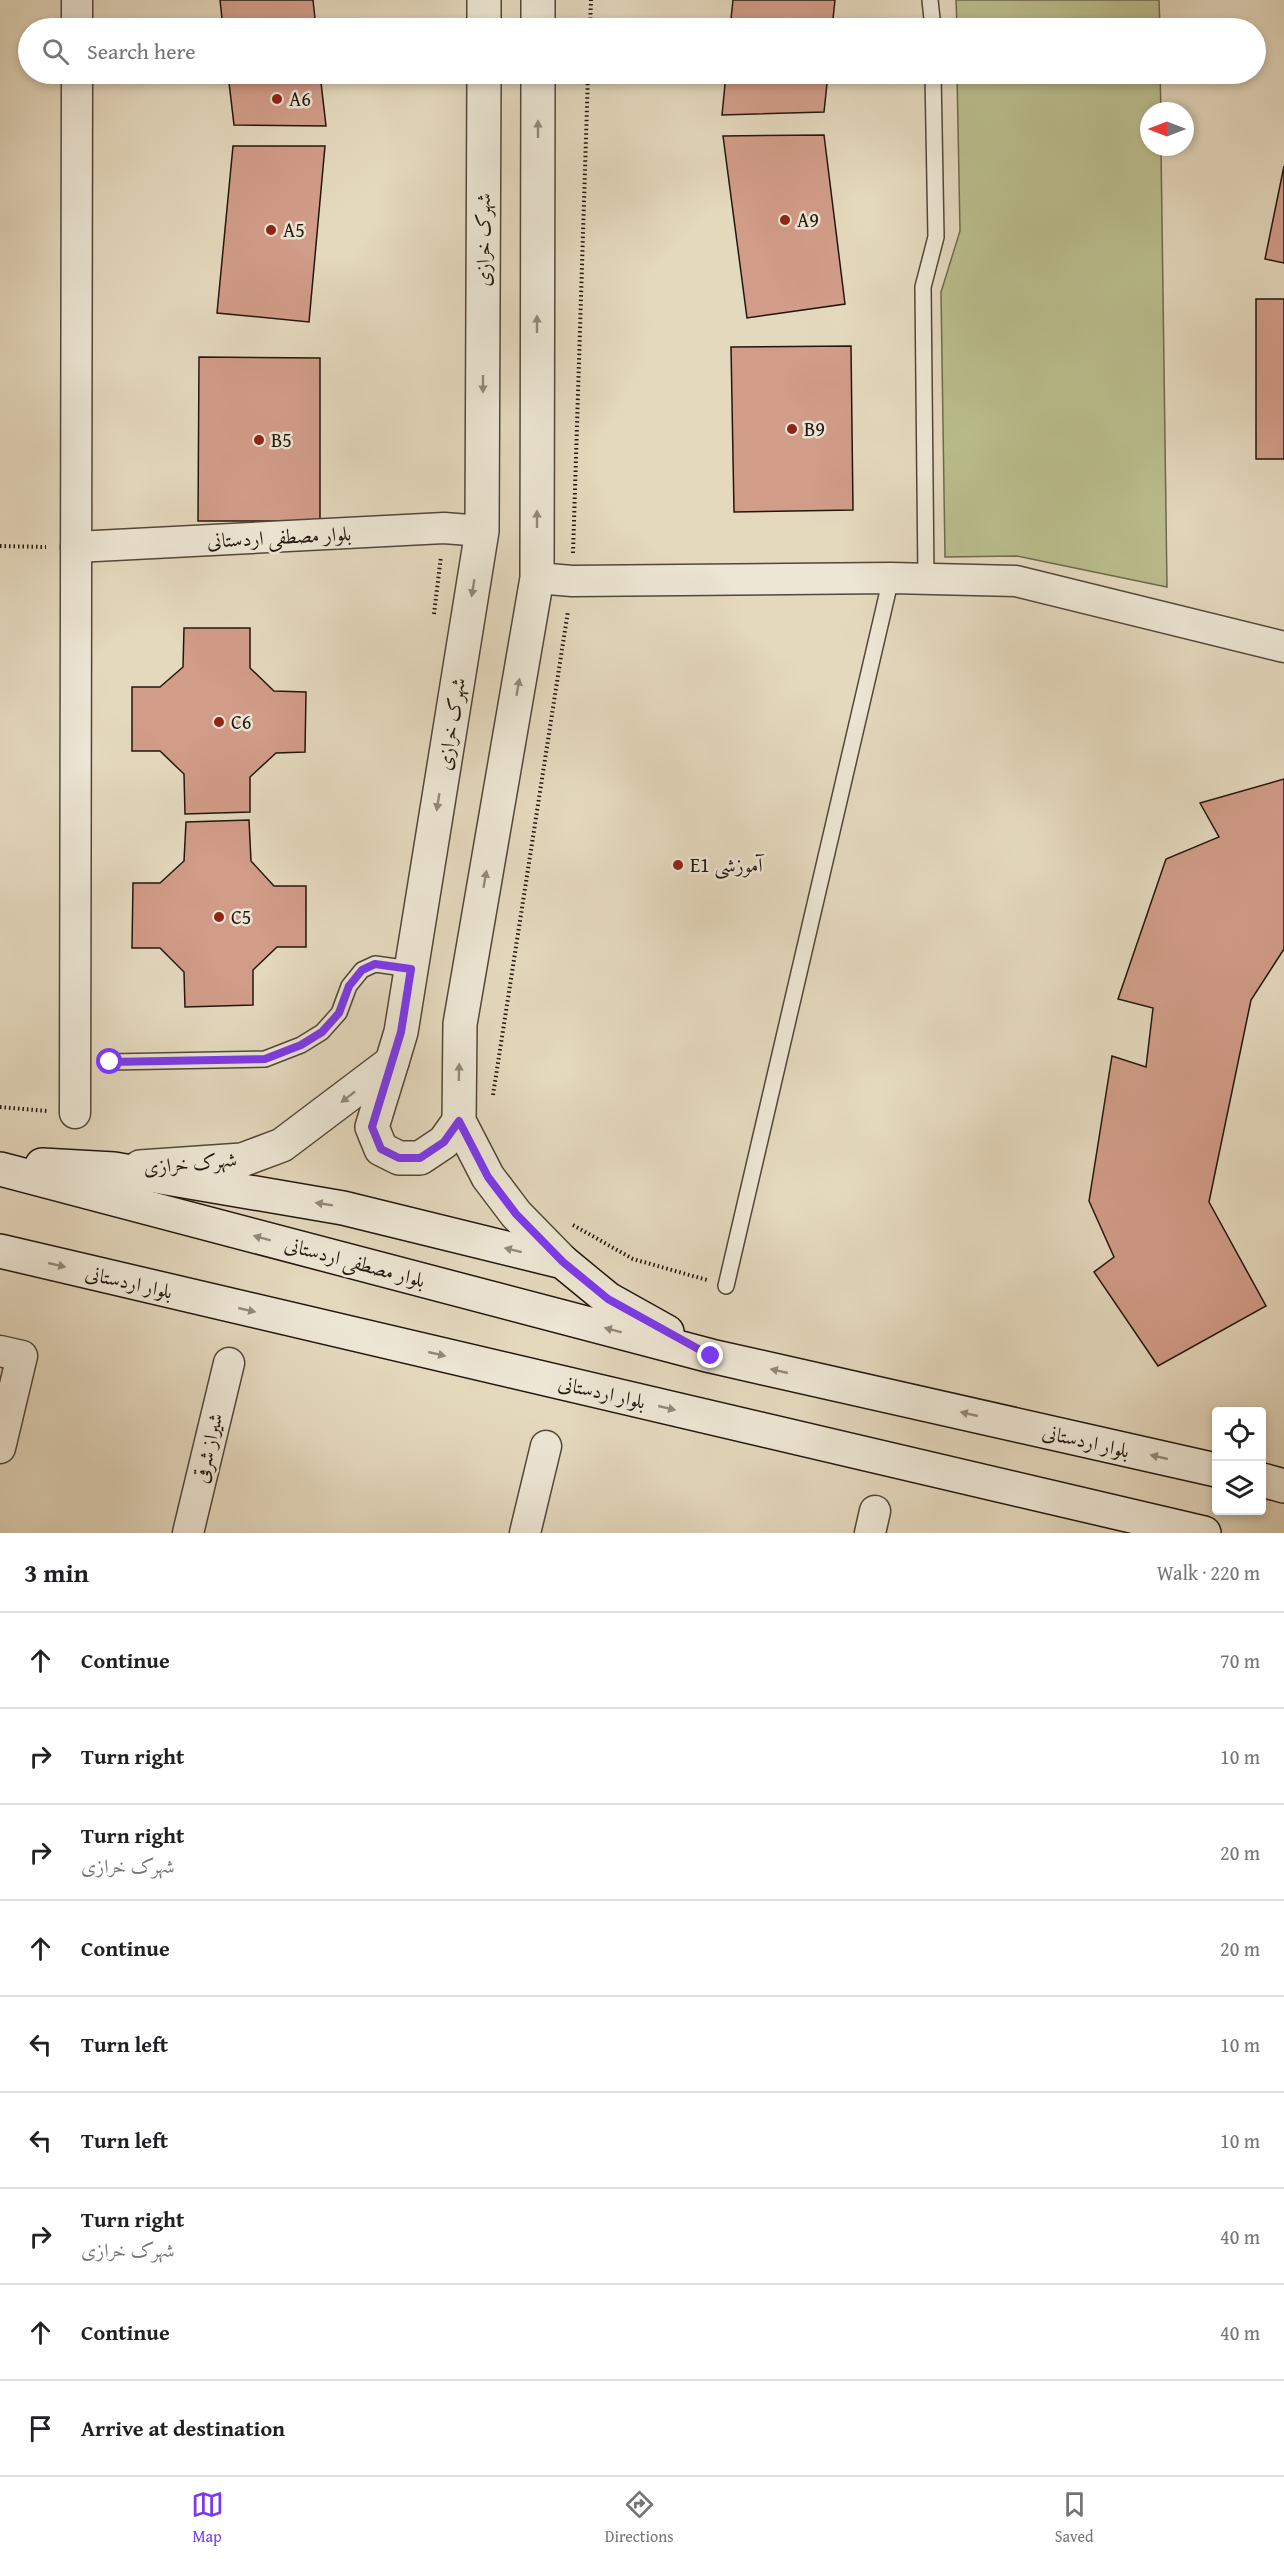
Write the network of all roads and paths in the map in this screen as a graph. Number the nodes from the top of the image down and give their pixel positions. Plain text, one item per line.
1 (77, 0) edge
2 (484, 0) edge
3 (538, 0) edge
4 (591, 0) edge
5 (930, 0) edge
6 (77, 18) edge
7 (484, 18) edge
8 (538, 18) edge
9 (590, 18) edge
10 (932, 18) edge
11 (77, 84) edge
12 (484, 84) edge
13 (538, 84) edge
14 (588, 84) edge
15 (933, 84) edge
16 (482, 531) junction
17 (0, 546) edge
18 (76, 547) junction
19 (537, 578) junction
20 (891, 578) junction
21 (926, 579) junction
22 (572, 582) junction
23 (1284, 647) edge
24 (411, 969) junction
25 (110, 1062) dead end
26 (392, 1062) junction
27 (493, 1100) dead end
28 (0, 1107) edge
29 (75, 1113) joint
30 (459, 1121) junction
31 (0, 1162) edge
32 (0, 1169) edge
33 (114, 1169) junction
34 (572, 1224) dead end
35 (0, 1251) edge
36 (563, 1262) junction
37 (726, 1286) joint
38 (0, 1351) edge
39 (711, 1356) junction
40 (229, 1363) dead end
41 (546, 1446) dead end
42 (0, 1448) edge
43 (1212, 1469) edge
44 (1266, 1481) edge
45 (1284, 1485) edge
46 (1198, 1532) edge
47 (188, 1533) edge
48 (525, 1533) edge

1 - 6 street
2 - 7 main road
3 - 8 main road
4 - 9 path
5 - 10 lane
11 - 18 street
12 -> 16 main road, شهرک خرازی
19 -> 13 main road
14 - 22 path
15 - 21 lane
16 - 18 street, بلوار مصطفی اردستانی
16 -> 24 main road, شهرک خرازی
17 - 18 path
18 - 29 street
19 - 22 street
30 -> 19 main road
20 - 21 street
20 - 22 street
20 - 37 lane
21 - 23 street
22 - 27 path
24 - 25 lane
24 - 26 main road, شهرک خرازی
26 - 30 main road
26 -> 33 main road, شهرک خرازی
28 - 29 path
30 - 36 main road
31 - 33 main road
39 -> 32 main road, بلوار مصطفی اردستانی
36 -> 33 main road
34 - 37 path
35 -> 46 main road, بلوار اردستانی
36 - 39 main road
38 - 42 street
43 -> 39 main road, بلوار اردستانی
40 - 47 street, شیراز شرقی
41 - 48 street
44 - 45 main road

